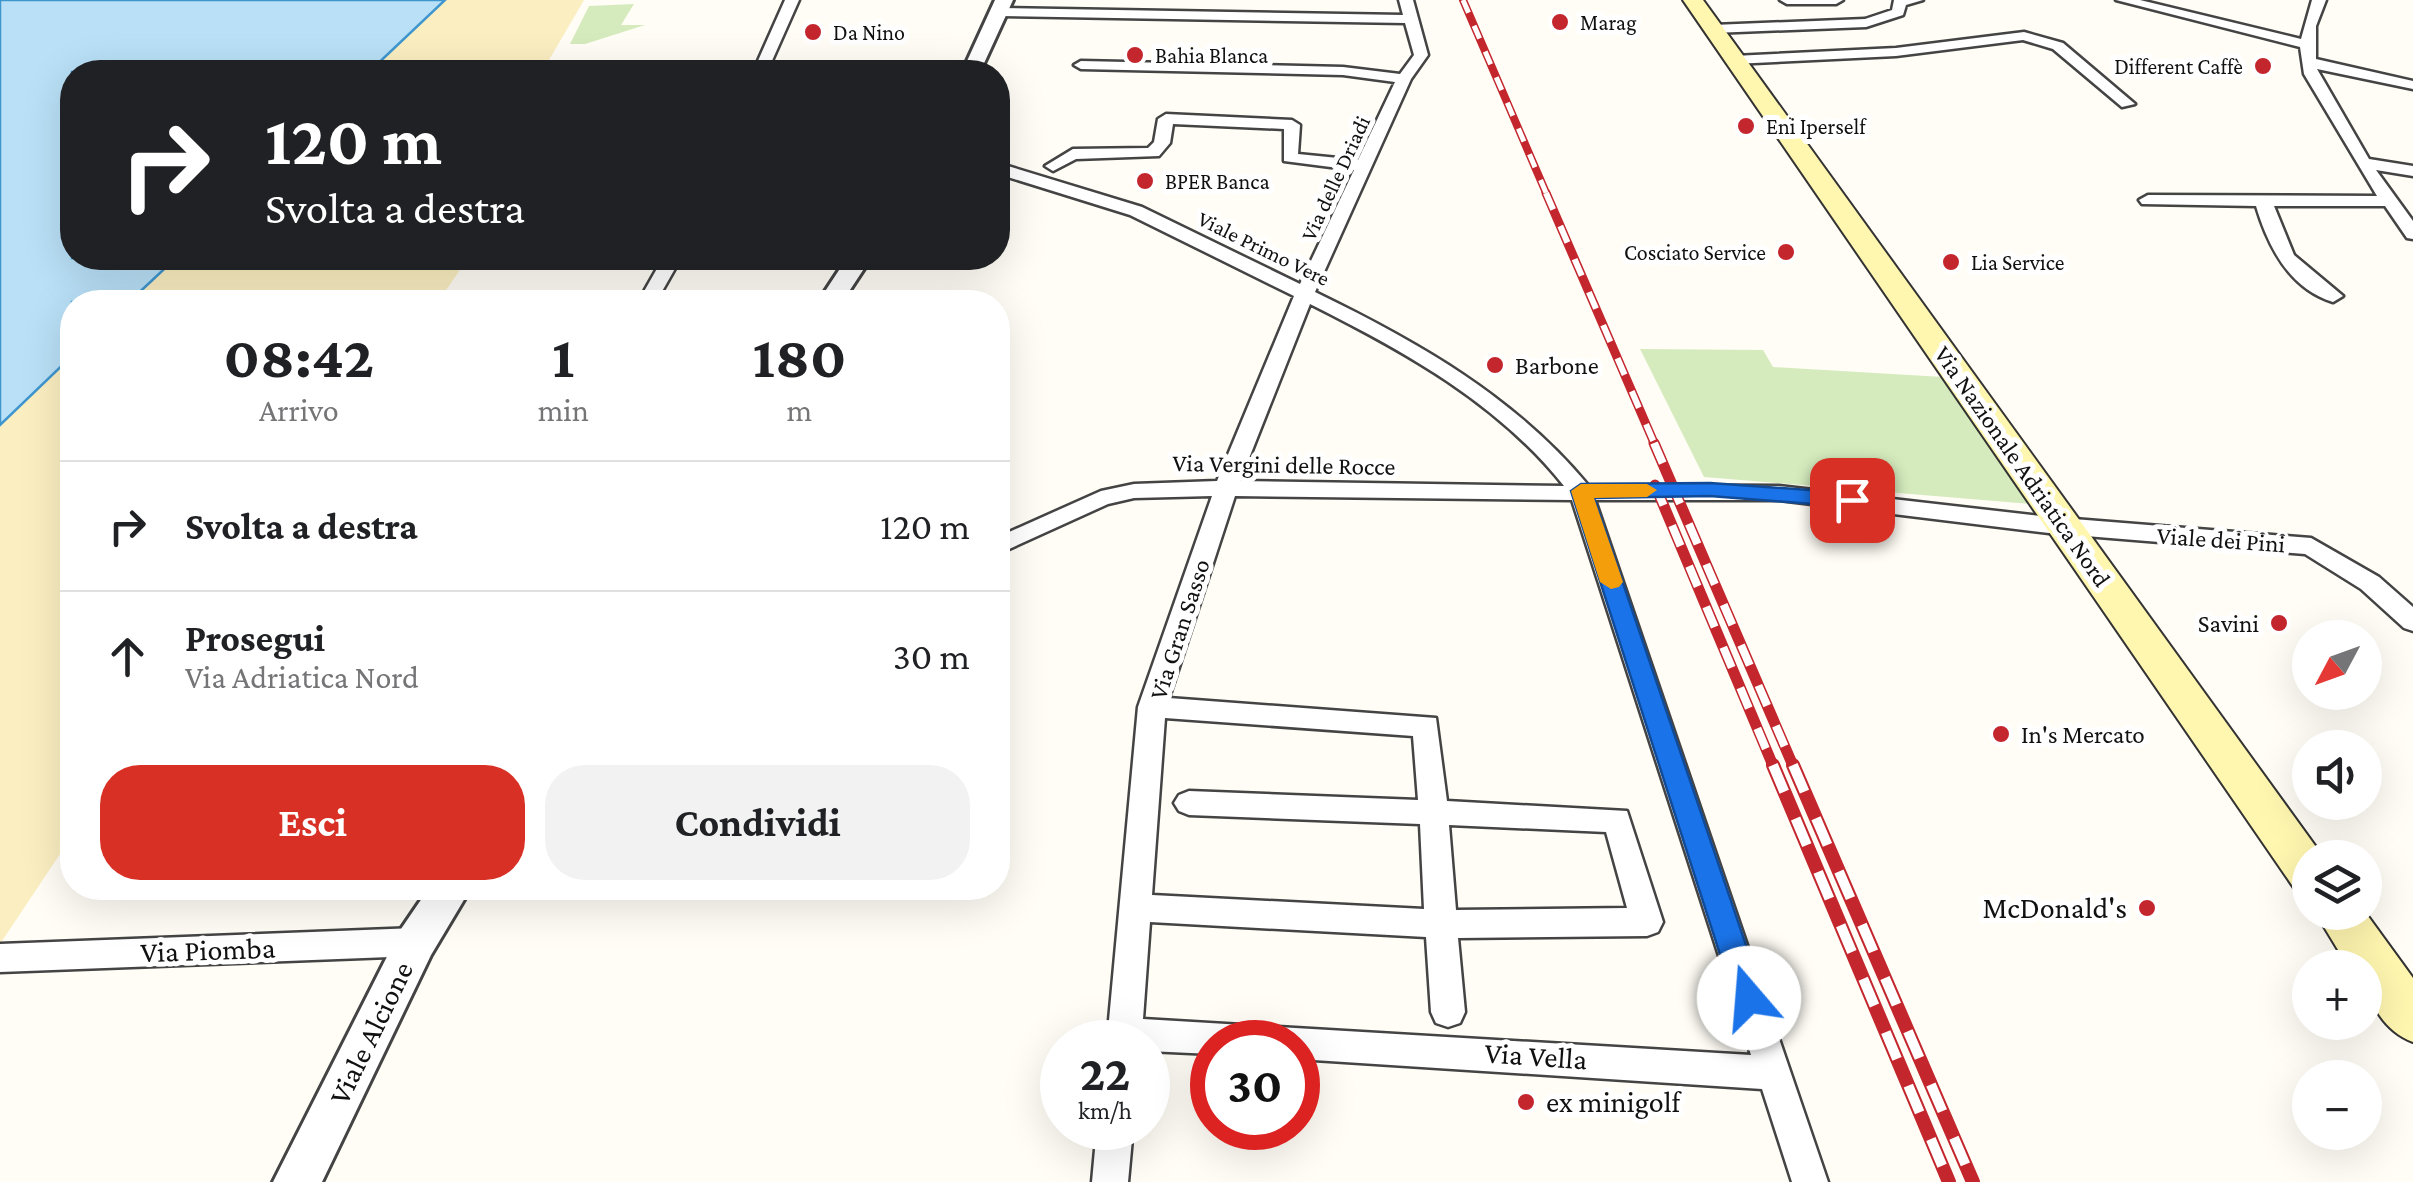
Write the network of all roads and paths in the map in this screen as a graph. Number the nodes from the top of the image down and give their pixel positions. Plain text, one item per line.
1 (792, 0) edge
2 (1290, 0) edge
3 (1406, 0) edge
4 (1693, 0) edge
5 (1788, 0) edge
6 (1836, 0) edge
7 (1916, 0) edge
8 (2123, 0) edge
9 (2319, 0) edge
10 (1002, 6) edge
11 (1292, 17) junction
12 (1411, 19) junction
13 (1713, 29) junction
14 (2308, 53) junction
15 (765, 60) edge
16 (976, 60) edge
17 (1734, 60) junction
18 (1081, 64) dead end
19 (1404, 79) junction
20 (2413, 85) edge
21 (2127, 104) dead end
22 (2363, 162) junction
23 (1054, 166) dead end
24 (1365, 166) junction
25 (2413, 171) edge
26 (1010, 173) edge
27 (1010, 176) edge
28 (1018, 176) junction
29 (2148, 200) dead end
30 (2264, 202) junction
31 (2389, 202) junction
32 (2413, 234) edge
33 (1305, 294) junction
34 (2334, 296) dead end
35 (1226, 488) junction
36 (1710, 490) joint
37 (1581, 491) junction
38 (2064, 526) junction
39 (1010, 540) edge
40 (2413, 622) edge
41 (1152, 708) junction
42 (1189, 803) dead end
43 (1436, 816) junction
44 (2292, 849) edge
45 (444, 900) edge
46 (1135, 908) junction
47 (1440, 924) junction
48 (2351, 930) edge
49 (416, 942) junction
50 (0, 958) edge
51 (1448, 1012) dead end
52 (2413, 1019) edge
53 (1126, 1020) edge
54 (1320, 1044) edge
55 (1773, 1072) junction
56 (1114, 1150) edge
57 (297, 1182) edge
58 (1110, 1182) edge
59 (1810, 1182) edge

1 - 15 street
2 - 11 street
3 - 12 street, Via delle Driadi
4 - 13 main road, Via Nazionale Adriatica Nord
5 - 6 street
7 - 13 street
8 - 14 street
9 - 14 street
10 - 11 street
10 - 16 street
11 - 12 street
12 - 19 street, Via delle Driadi
13 - 17 main road, Via Nazionale Adriatica Nord
14 - 20 street
14 - 22 street
17 - 21 street
17 - 38 main road, Via Nazionale Adriatica Nord
18 - 19 street
19 - 24 street, Via delle Driadi
22 - 25 street
22 - 31 street
23 - 24 street
24 - 33 street, Via delle Driadi
26 - 28 street
27 - 28 street
28 - 33 street, Viale Primo Vere
29 - 30 street
30 - 31 street
30 - 34 street
31 - 32 street
33 - 35 street, Via Gran Sasso
33 - 37 street, Viale Primo Vere
35 - 37 street, Via Vergini delle Rocce
35 - 39 street, Via Vergini delle Rocce
35 - 41 street, Via Gran Sasso
36 - 37 street, Via Vergini delle Rocce
36 - 38 street, Viale dei Pini
37 - 55 street
38 - 40 street, Viale dei Pini
38 - 44 main road, Via Nazionale Adriatica Nord
41 - 43 street
41 - 46 street, Via Gran Sasso
42 - 43 street
43 - 47 street
43 - 47 street
45 - 49 street, Viale Alcione
46 - 47 street
46 - 53 street, Via Gran Sasso
47 - 51 street
48 - 52 main road
49 - 50 street, Via Piomba
49 - 57 street, Viale Alcione
54 - 55 street, Via Vella
55 - 59 street
56 - 58 street

